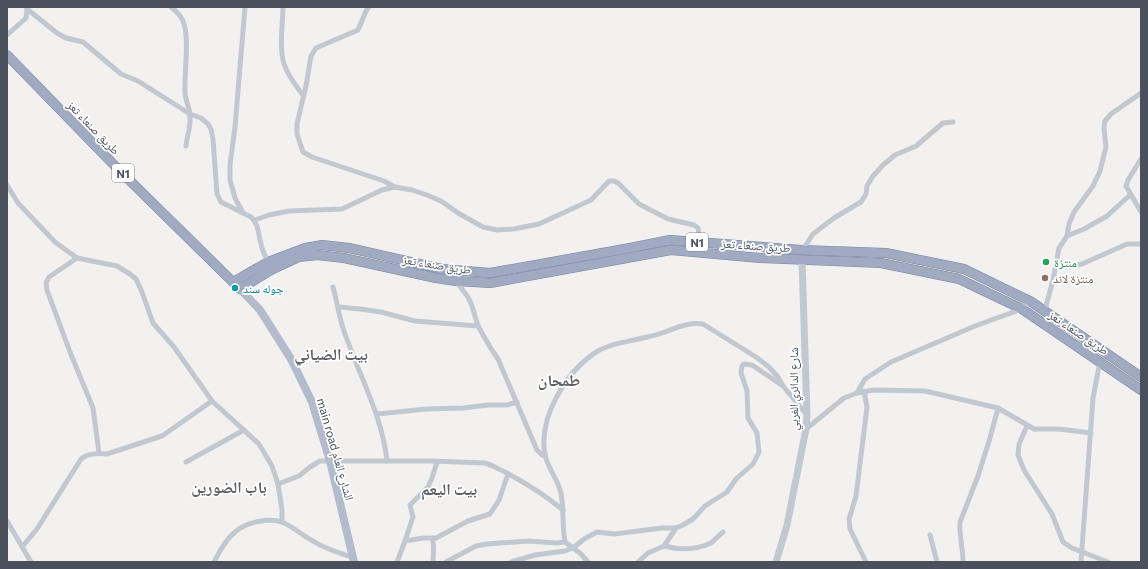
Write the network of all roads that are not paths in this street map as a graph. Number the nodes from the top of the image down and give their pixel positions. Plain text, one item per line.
1 (171, 7) edge
2 (245, 7) edge
3 (283, 7) edge
4 (369, 7) edge
5 (27, 8) edge
6 (7, 35) edge
7 (7, 55) edge
8 (1141, 93) edge
9 (304, 95) junction
10 (190, 114) junction
11 (953, 122) dead end
12 (186, 146) dead end
13 (1141, 159) edge
14 (7, 184) edge
15 (396, 187) junction
16 (1130, 195) junction
17 (1141, 198) edge
18 (1136, 203) junction
19 (1141, 212) edge
20 (243, 213) junction
21 (255, 220) junction
22 (1067, 236) junction
23 (700, 242) junction
24 (1141, 244) edge
25 (802, 250) junction
26 (77, 258) junction
27 (802, 260) junction
28 (268, 262) junction
29 (1056, 265) junction
30 (458, 271) junction
31 (456, 281) junction
32 (234, 282) junction
33 (333, 287) dead end
34 (240, 289) junction
35 (1030, 300) junction
36 (339, 308) junction
37 (1022, 309) junction
38 (1045, 310) junction
39 (478, 326) junction
40 (1106, 352) junction
41 (1100, 361) junction
42 (1141, 377) edge
43 (783, 386) junction
44 (1141, 390) edge
45 (864, 392) junction
46 (857, 393) junction
47 (212, 401) junction
48 (516, 402) junction
49 (998, 408) junction
50 (377, 414) junction
51 (807, 415) junction
52 (1027, 426) junction
53 (806, 429) junction
54 (244, 430) junction
55 (1091, 433) junction
56 (100, 453) junction
57 (545, 456) junction
58 (330, 461) junction
59 (387, 461) junction
60 (186, 462) dead end
61 (437, 462) junction
62 (508, 474) junction
63 (278, 484) junction
64 (563, 510) junction
65 (7, 520) edge
66 (282, 522) junction
67 (676, 528) junction
68 (723, 532) dead end
69 (930, 535) dead end
70 (432, 538) junction
71 (405, 541) junction
72 (565, 542) junction
73 (664, 546) junction
74 (22, 547) junction
75 (573, 548) junction
76 (1082, 552) junction
77 (353, 560) edge
78 (31, 562) edge
79 (214, 562) edge
80 (397, 562) edge
81 (432, 562) edge
82 (446, 562) edge
83 (511, 562) edge
84 (588, 562) edge
85 (638, 562) edge
86 (776, 562) edge
87 (866, 562) edge
88 (937, 562) edge
89 (963, 562) edge
90 (1081, 562) edge
91 (1108, 562) edge

1 - 10 street
2 - 20 street
3 - 9 street
4 - 9 street
5 - 6 street
5 - 10 street
7 - 32 highway, طريق صنعاء تعز / N1
8 - 22 street
9 - 15 street
10 - 12 street
10 - 20 street
11 - 25 street
13 - 16 street
14 - 26 street
15 - 21 street
15 - 23 street
16 - 18 street
16 - 22 street
17 - 18 street
18 - 19 street
20 - 21 street
21 - 28 street
22 - 29 street
23 - 25 highway, طريق صنعاء تعز / N1
23 - 30 highway, طريق صنعاء تعز / N1
24 - 29 street
25 - 27 street
25 - 35 highway, طريق صنعاء تعز / N1
26 - 47 street
26 - 56 street
27 - 31 highway, طريق صنعاء تعز / N1
27 - 37 highway, طريق صنعاء تعز / N1
27 - 51 street, شارع الدائري الغربي
28 - 30 highway, طريق صنعاء تعز / N1
28 - 32 highway, طريق صنعاء تعز / N1
29 - 38 street
30 - 31 highway
31 - 34 highway, طريق صنعاء تعز / N1
31 - 39 street
32 - 34 highway, طريق صنعاء تعز / N1
33 - 36 street
34 - 58 main road, main road الشارع العام
35 - 37 street
35 - 38 highway, طريق صنعاء تعز / N1
36 - 39 street
36 - 50 street
37 - 41 highway, طريق صنعاء تعز / N1
37 - 46 street
38 - 40 highway, طريق صنعاء تعز / N1
39 - 48 street
40 - 41 highway
40 - 42 highway, طريق صنعاء تعز / N1
41 - 44 highway, طريق صنعاء تعز / N1
41 - 55 street
43 - 51 street
43 - 57 street
43 - 67 street
45 - 46 street
45 - 49 street
45 - 87 street
46 - 53 street
47 - 54 street
47 - 56 street
48 - 50 street
48 - 57 street
49 - 52 street
49 - 89 street
50 - 59 street
51 - 53 street, شارع الدائري الغربي
52 - 55 street
52 - 76 street
53 - 86 street, شارع الدائري الغربي
54 - 60 street
54 - 63 street
55 - 76 street
56 - 74 street
57 - 64 street
58 - 59 street
58 - 63 street
58 - 77 main road, main road الشارع العام
59 - 61 street
61 - 62 street
61 - 71 street
62 - 64 street
62 - 70 street
63 - 66 street
64 - 72 street
65 - 74 street
66 - 77 street
66 - 79 street
67 - 73 street
67 - 75 street
68 - 73 street
69 - 88 street
70 - 71 street
70 - 81 street
71 - 80 street
72 - 75 street
72 - 82 street
73 - 85 street
74 - 78 street
75 - 83 street
75 - 84 street
76 - 90 street
76 - 91 street

